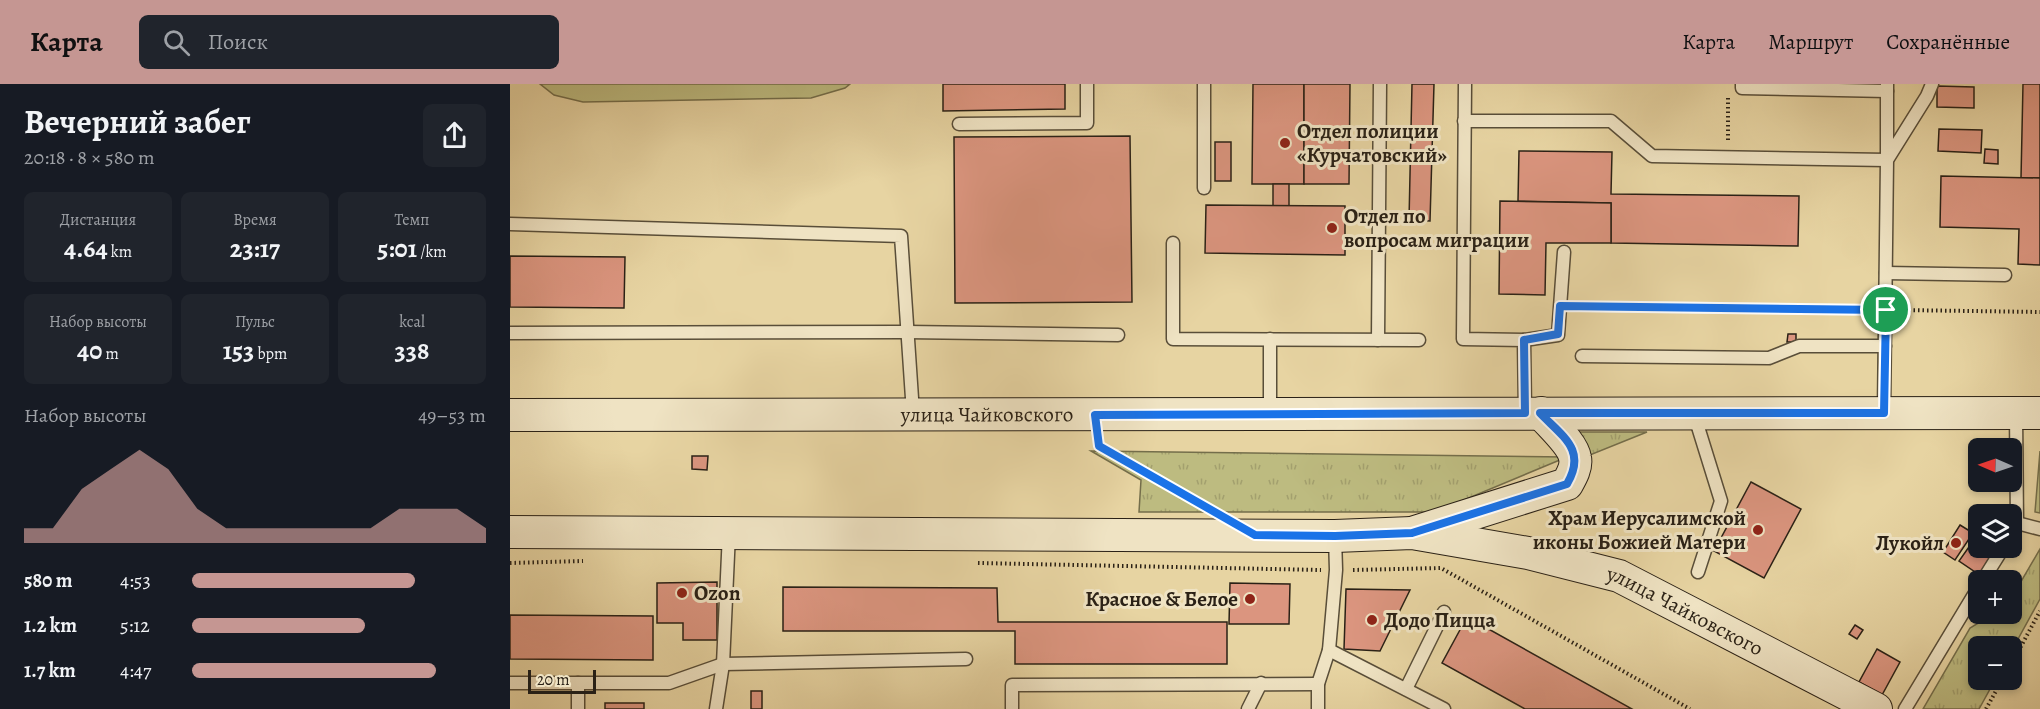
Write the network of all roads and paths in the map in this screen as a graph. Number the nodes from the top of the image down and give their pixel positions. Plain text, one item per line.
1 (1087, 84) edge
2 (1204, 84) edge
3 (1380, 84) edge
4 (1464, 84) edge
5 (1742, 84) edge
6 (1932, 84) edge
7 (1887, 88) edge
8 (1728, 94) dead end
9 (1464, 121) junction
10 (958, 124) dead end
11 (1728, 157) junction
12 (1887, 160) junction
13 (1204, 188) dead end
14 (510, 224) edge
15 (1173, 243) dead end
16 (1564, 252) dead end
17 (1886, 273) junction
18 (2005, 275) dead end
19 (1560, 306) junction
20 (1886, 310) junction
21 (2040, 312) edge
22 (907, 332) junction
23 (510, 333) edge
24 (1118, 335) dead end
25 (1270, 339) junction
26 (1378, 340) junction
27 (1419, 340) dead end
28 (1524, 340) junction
29 (1885, 346) junction
30 (1582, 356) dead end
31 (1533, 413) junction
32 (1694, 413) junction
33 (1884, 413) junction
34 (2028, 413) edge
35 (913, 414) junction
36 (1270, 414) junction
37 (510, 415) edge
38 (1095, 415) junction
39 (2017, 504) edge
40 (1206, 507) dead end
41 (2022, 528) edge
42 (2040, 529) edge
43 (510, 532) edge
44 (729, 532) junction
45 (1412, 533) junction
46 (1335, 536) junction
47 (966, 563) dead end
48 (1336, 570) junction
49 (1698, 572) dead end
50 (1968, 605) edge
51 (2040, 611) edge
52 (1444, 612) dead end
53 (2022, 644) edge
54 (1329, 650) junction
55 (966, 659) dead end
56 (723, 664) junction
57 (510, 682) edge
58 (578, 683) junction
59 (1261, 683) junction
60 (1318, 684) junction
61 (1406, 689) junction
62 (1996, 690) edge
63 (578, 709) edge
64 (716, 709) edge
65 (1012, 709) edge
66 (1248, 709) edge
67 (1318, 709) edge
68 (1444, 709) edge
69 (1690, 709) edge
70 (1875, 709) edge
71 (1905, 709) edge
72 (1986, 709) edge

1 - 10 lane
2 - 13 lane
3 - 26 lane
4 - 9 lane
5 - 7 lane
6 - 12 lane
7 - 12 lane
8 - 11 path
9 - 11 lane
9 - 28 lane
11 - 12 lane
12 - 17 lane
14 - 22 lane
15 - 25 lane
16 - 19 lane
17 - 18 lane
17 - 20 lane
19 - 20 path
19 - 28 lane
20 - 21 path
20 - 29 lane
22 - 23 lane
22 - 24 lane
22 - 35 lane
25 - 26 lane
25 - 36 lane
26 - 27 lane
28 - 31 lane
29 - 30 lane
29 - 33 lane
31 - 32 main road, улица Чайковского
31 - 36 main road, улица Чайковского
31 - 45 main road
32 - 33 main road, улица Чайковского
32 - 49 lane
33 - 34 main road, улица Чайковского
34 - 39 lane
35 - 37 main road, улица Чайковского
35 - 38 main road, улица Чайковского
36 - 38 main road, улица Чайковского
38 - 40 path
41 - 42 lane
43 - 44 main road, улица Чайковского
44 - 46 main road, улица Чайковского
44 - 56 lane
45 - 46 main road, улица Чайковского
45 - 70 main road, улица Чайковского
46 - 48 lane
47 - 48 path
48 - 54 lane
48 - 69 path
50 - 71 lane
51 - 53 path
52 - 61 lane
54 - 60 lane
54 - 61 lane
55 - 56 lane
56 - 58 lane
56 - 64 lane
57 - 58 lane
58 - 63 lane
59 - 60 lane
59 - 65 lane
59 - 66 lane
60 - 67 lane
61 - 68 lane
62 - 72 path

